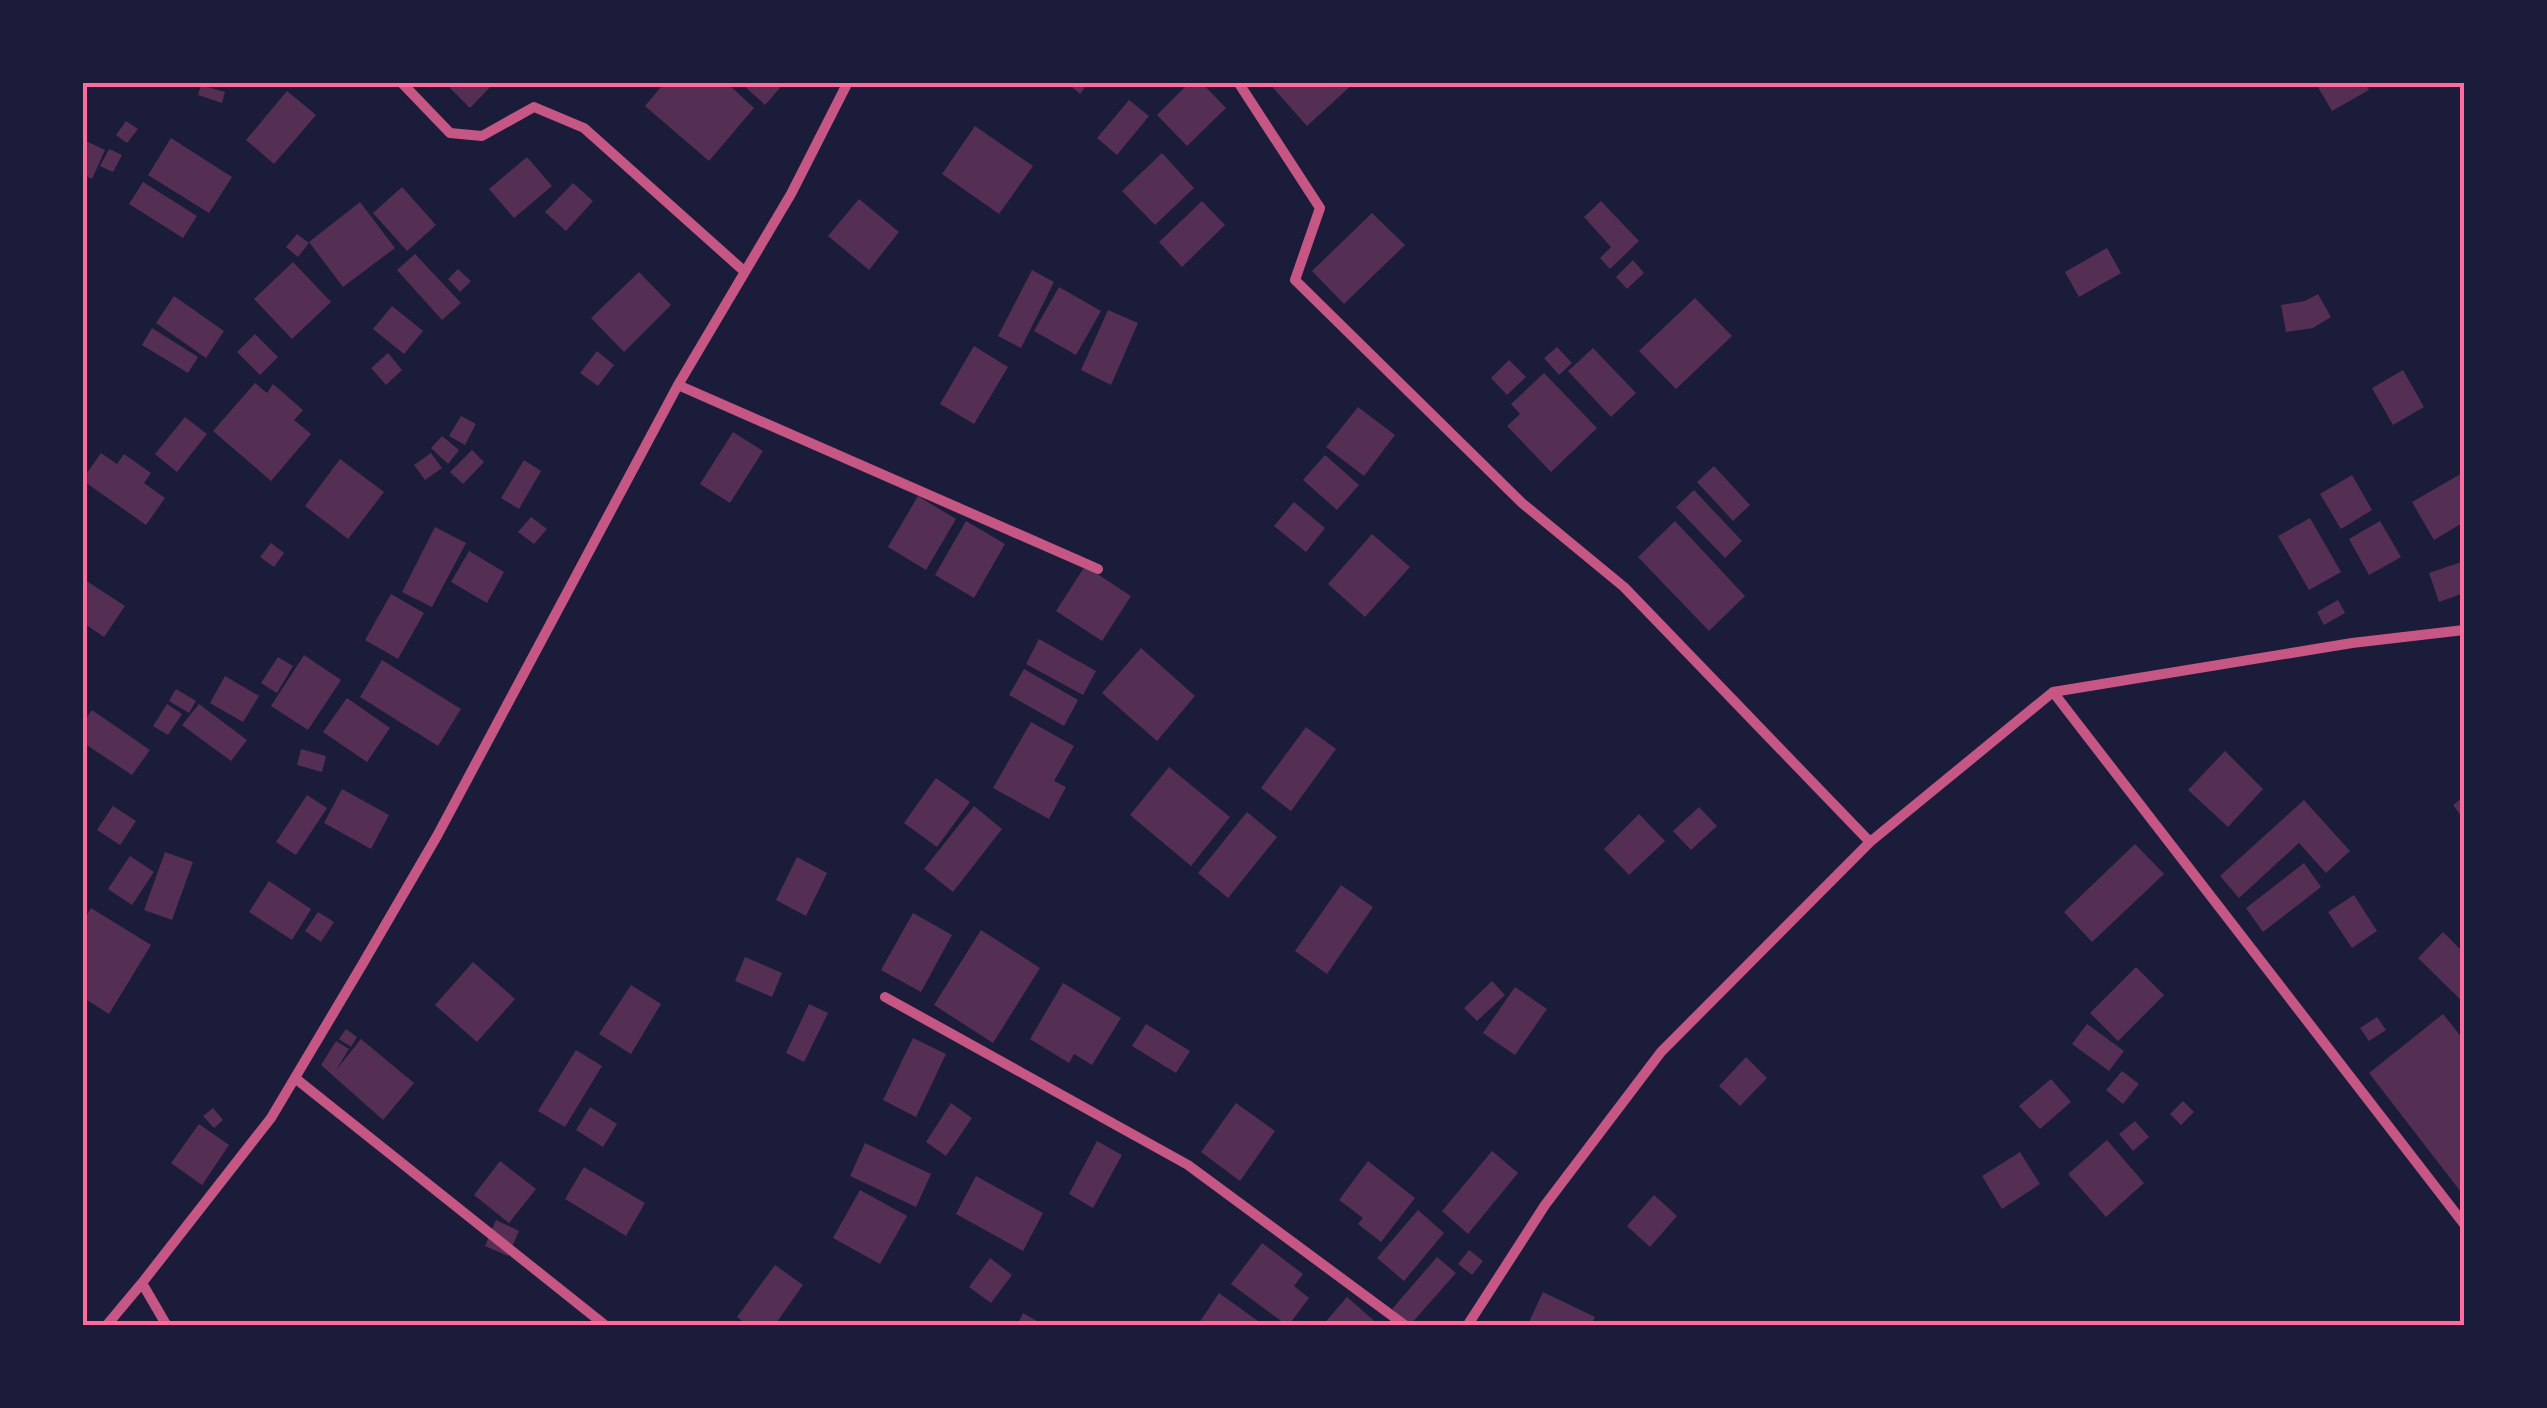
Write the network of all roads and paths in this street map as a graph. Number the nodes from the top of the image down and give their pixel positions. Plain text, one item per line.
1 (401, 82) edge
2 (848, 82) edge
3 (1238, 82) edge
4 (745, 272) junction
5 (678, 385) junction
6 (1098, 570) dead end
7 (2464, 630) edge
8 (2053, 692) junction
9 (1870, 842) junction
10 (886, 997) dead end
11 (295, 1078) junction
12 (2464, 1224) edge
13 (142, 1282) junction
14 (106, 1326) edge
15 (167, 1326) edge
16 (606, 1326) edge
17 (1406, 1326) edge
18 (1466, 1326) edge

1 - 4 street
2 - 4 street
3 - 9 street
4 - 5 street
5 - 6 street
5 - 11 street
7 - 8 street
8 - 9 street
8 - 12 street
9 - 18 street
10 - 17 street
11 - 13 street
11 - 16 street
13 - 14 street
13 - 15 street

